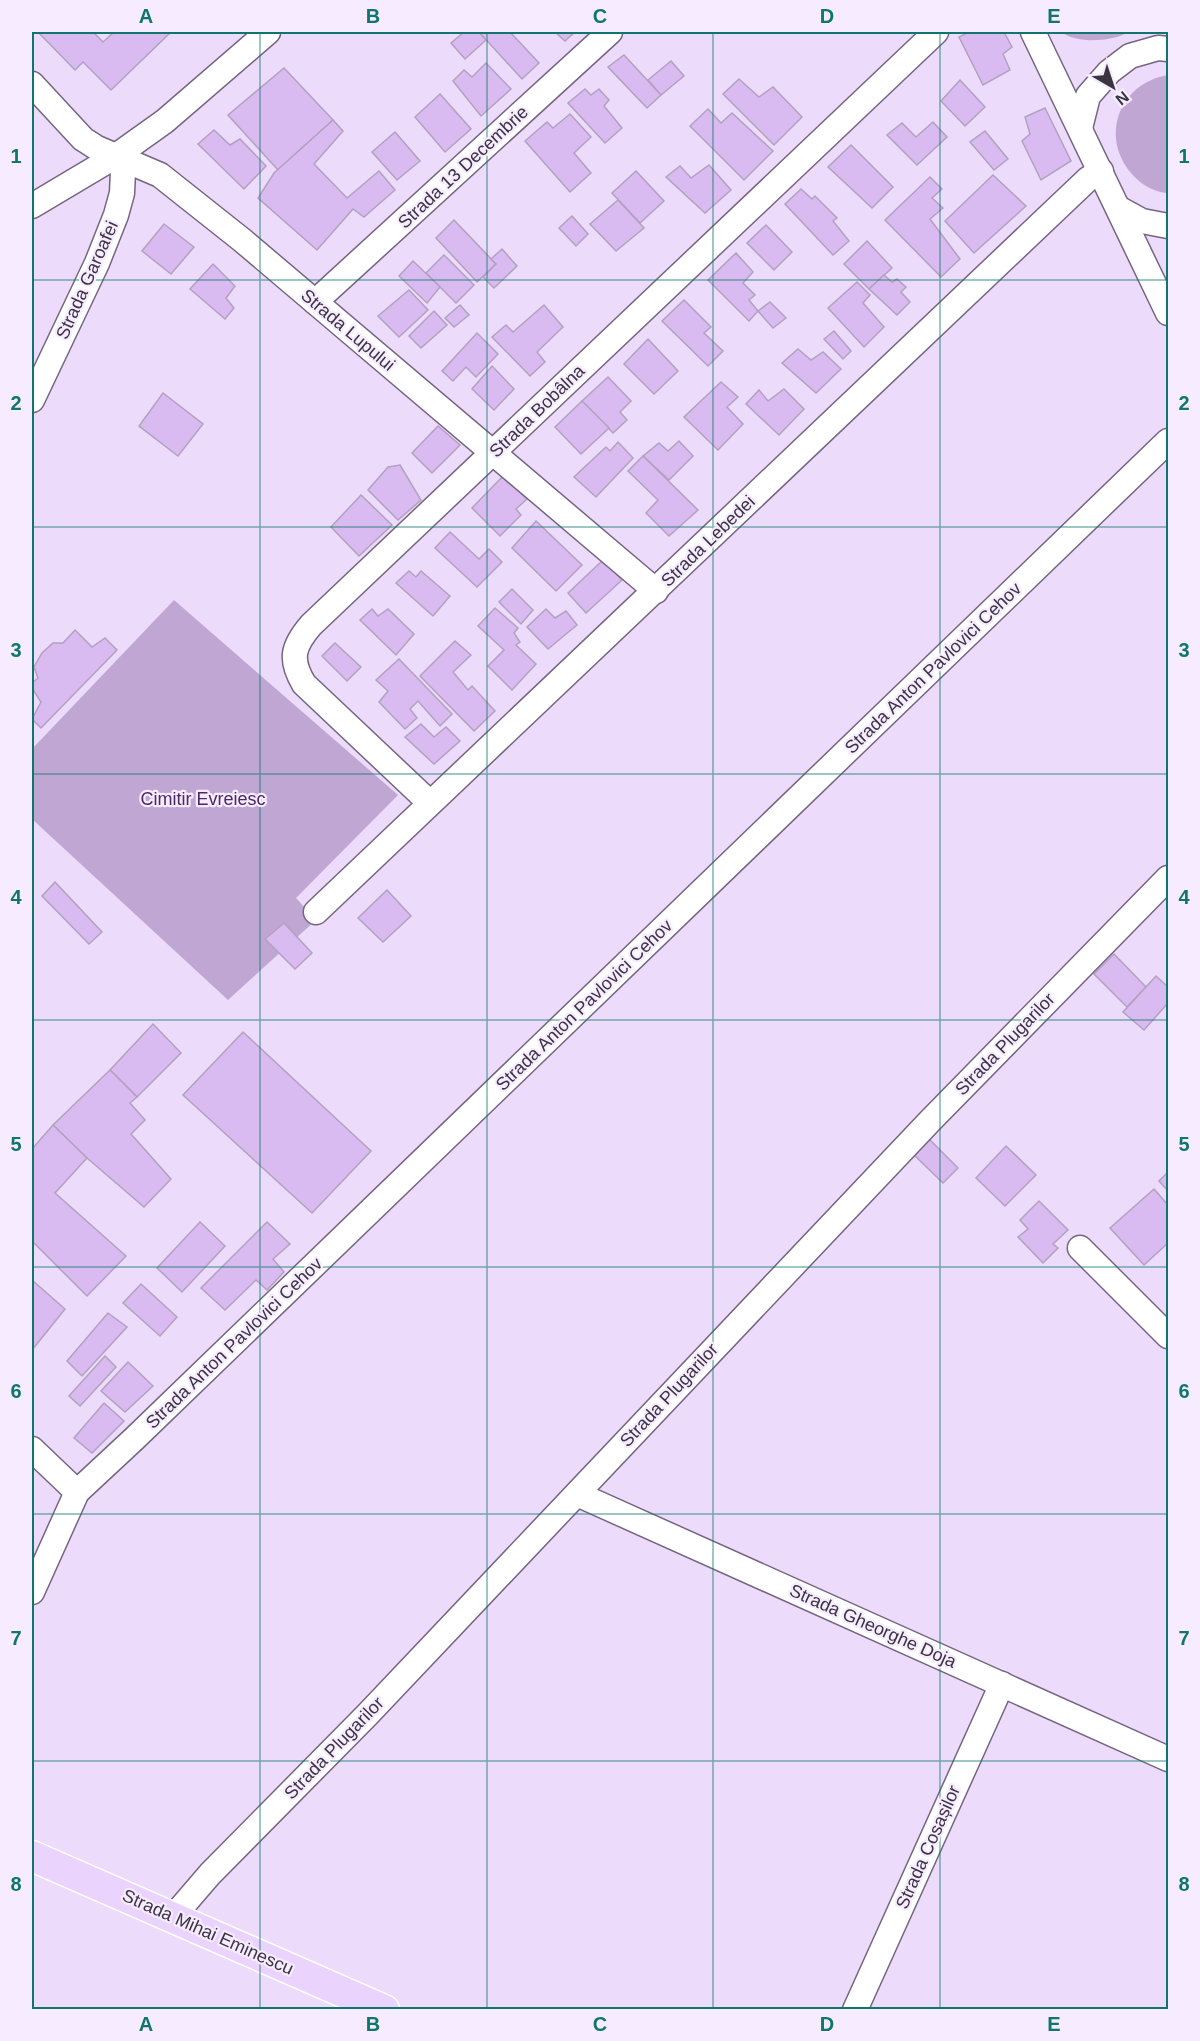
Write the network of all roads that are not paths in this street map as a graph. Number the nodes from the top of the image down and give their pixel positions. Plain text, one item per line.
1 (268, 32) edge
2 (610, 32) edge
3 (936, 32) edge
4 (1032, 32) edge
5 (1168, 49) edge
6 (32, 84) edge
7 (1080, 128) junction
8 (116, 156) junction
9 (1101, 171) junction
10 (32, 206) edge
11 (1120, 209) junction
12 (1168, 226) edge
13 (315, 302) junction
14 (1168, 313) edge
15 (32, 400) edge
16 (1168, 441) edge
17 (493, 453) junction
18 (656, 591) junction
19 (430, 803) junction
20 (1168, 878) edge
21 (316, 912) dead end
22 (1080, 1248) dead end
23 (1168, 1336) edge
24 (32, 1449) edge
25 (77, 1492) junction
26 (577, 1494) junction
27 (32, 1592) edge
28 (1002, 1684) junction
29 (1168, 1759) edge
30 (32, 1856) edge
31 (173, 1917) junction
32 (384, 2010) edge
33 (855, 2010) edge

1 - 8 street
2 - 13 street, Strada 13 Decembrie
3 - 17 street, Strada Bobâlna
4 - 7 street
5 - 7 street
6 - 8 street, Strada Lupului
7 - 9 street
8 - 10 street
8 - 13 street, Strada Lupului
8 - 15 street, Strada Garoafei
9 - 11 street
9 - 18 street, Strada Lebedei
11 - 12 street
11 - 14 street
13 - 17 street, Strada Lupului
16 - 25 street, Strada Anton Pavlovici Cehov
17 - 18 street, Strada Lupului
17 - 19 street, Strada Bobâlna
18 - 19 street, Strada Lebedei
19 - 21 street, Strada Lebedei
20 - 26 street, Strada Plugarilor
22 - 23 street
24 - 25 street
25 - 27 street, Strada Anton Pavlovici Cehov
26 - 28 street, Strada Gheorghe Doja
26 - 31 street, Strada Plugarilor
28 - 29 street, Strada Gheorghe Doja
28 - 33 street, Strada Cosașilor
30 - 31 main road, Strada Mihai Eminescu
31 - 32 main road, Strada Mihai Eminescu

